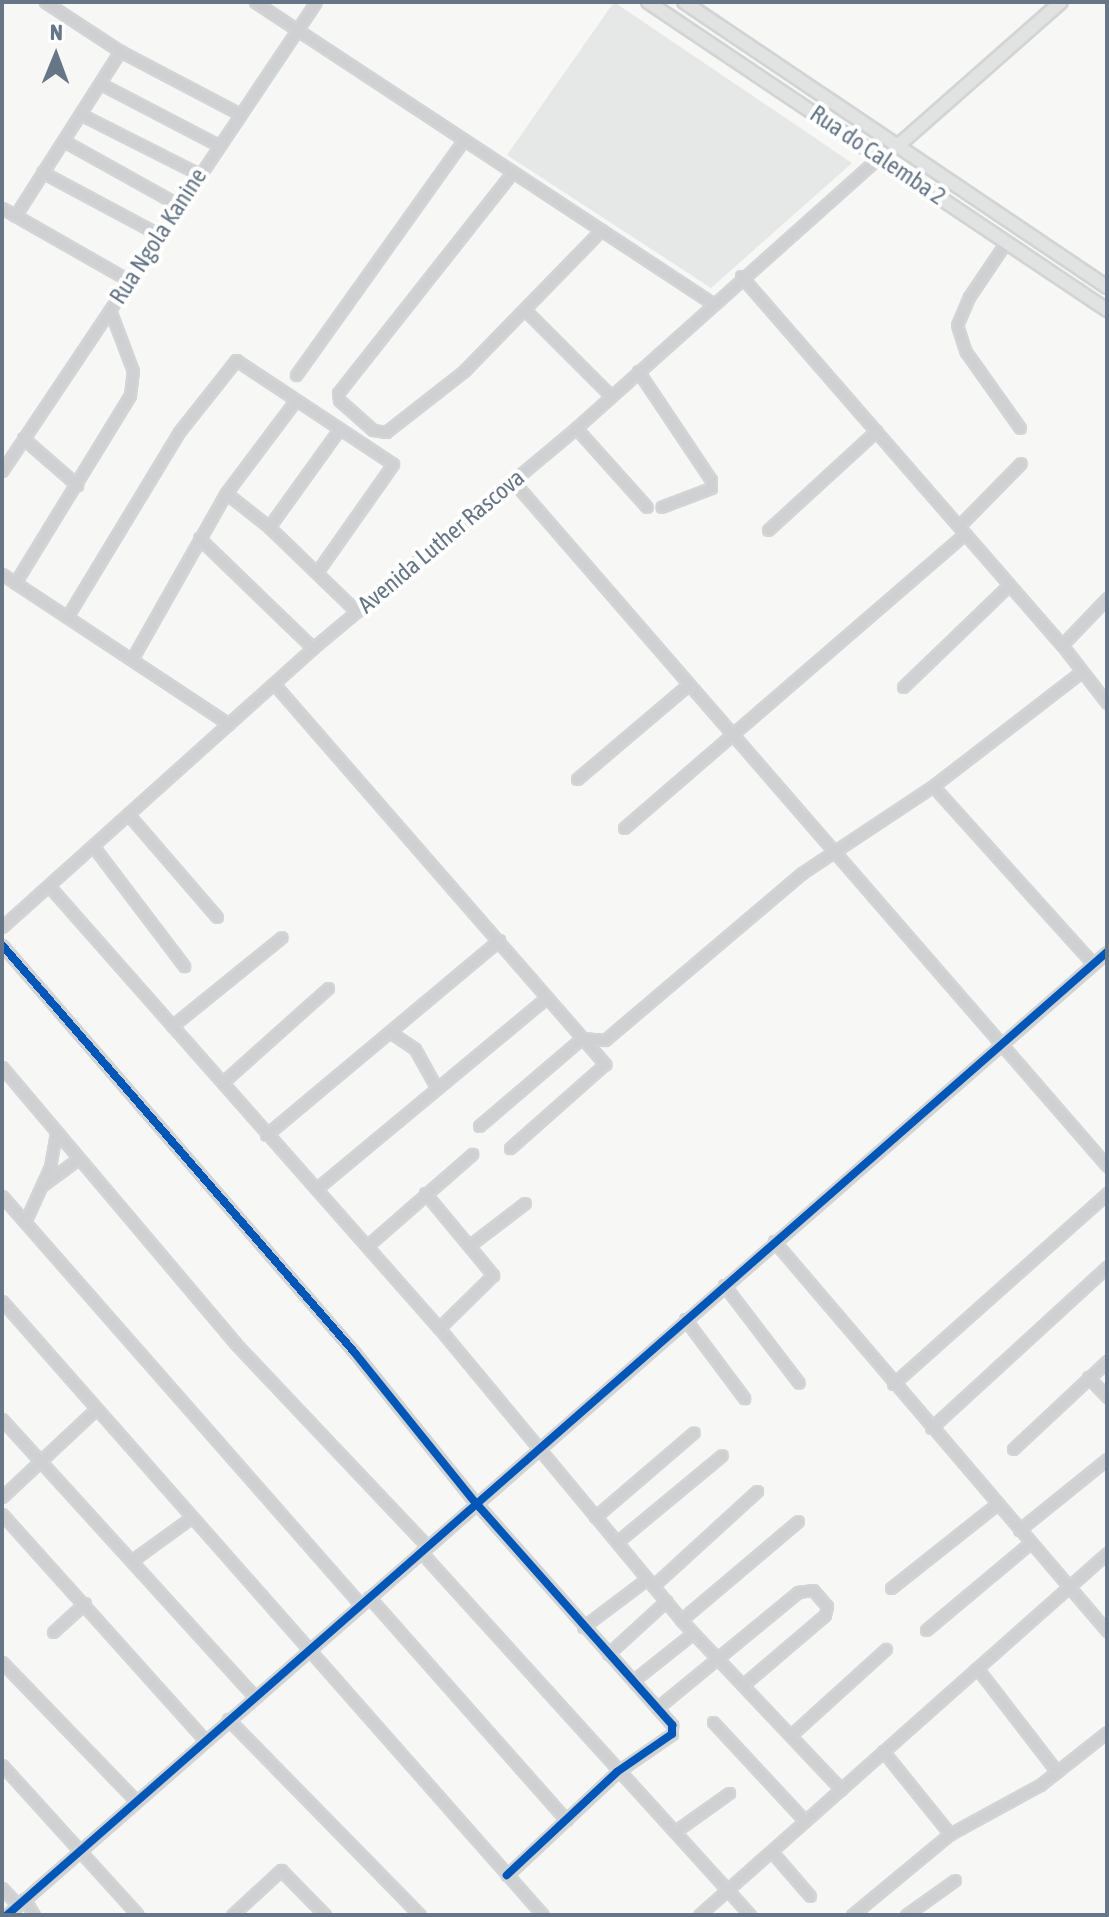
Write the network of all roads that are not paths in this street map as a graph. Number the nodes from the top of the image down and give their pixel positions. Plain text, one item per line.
1 (45, 2) edge
2 (255, 2) edge
3 (316, 2) edge
4 (648, 2) edge
5 (684, 2) edge
6 (1061, 2) edge
7 (297, 31) junction
8 (120, 51) junction
9 (101, 84) junction
10 (240, 114) junction
11 (82, 115) junction
12 (64, 141) junction
13 (462, 142) junction
14 (901, 143) junction
15 (218, 145) junction
16 (880, 156) junction
17 (42, 172) junction
18 (199, 174) junction
19 (511, 174) junction
20 (179, 205) junction
21 (2, 208) edge
22 (15, 216) junction
23 (601, 230) junction
24 (158, 234) junction
25 (1006, 242) junction
26 (741, 276) junction
27 (130, 281) junction
28 (1107, 287) edge
29 (712, 303) junction
30 (110, 310) junction
31 (1107, 310) edge
32 (527, 312) junction
33 (638, 371) junction
34 (296, 375) dead end
35 (611, 396) junction
36 (295, 401) junction
37 (576, 428) junction
38 (1020, 428) dead end
39 (338, 431) junction
40 (876, 431) junction
41 (23, 438) junction
42 (1021, 463) dead end
43 (2, 471) edge
44 (512, 480) junction
45 (77, 485) junction
46 (226, 493) junction
47 (647, 507) dead end
48 (661, 507) dead end
49 (269, 527) junction
50 (768, 530) dead end
51 (962, 530) junction
52 (199, 538) junction
53 (317, 572) junction
54 (2, 574) edge
55 (15, 583) junction
56 (1009, 585) junction
57 (1107, 598) edge
58 (357, 612) junction
59 (67, 617) junction
60 (1062, 645) junction
61 (313, 648) junction
62 (132, 659) junction
63 (1081, 672) junction
64 (275, 685) junction
65 (688, 685) junction
66 (903, 687) dead end
67 (1107, 703) edge
68 (229, 724) junction
69 (732, 735) junction
70 (577, 779) dead end
71 (933, 786) junction
72 (128, 814) junction
73 (624, 828) dead end
74 (93, 846) junction
75 (834, 852) junction
76 (49, 886) junction
77 (217, 917) dead end
78 (2, 927) edge
79 (282, 937) dead end
80 (499, 940) junction
81 (2, 945) edge
82 (1107, 952) edge
83 (1093, 964) junction
84 (184, 966) dead end
85 (328, 988) dead end
86 (546, 998) junction
87 (172, 1026) junction
88 (390, 1032) junction
89 (582, 1038) junction
90 (1003, 1043) junction
91 (2, 1067) edge
92 (223, 1082) junction
93 (435, 1085) junction
94 (479, 1126) dead end
95 (56, 1132) junction
96 (266, 1135) junction
97 (510, 1148) dead end
98 (472, 1154) dead end
99 (78, 1159) junction
100 (1107, 1166) edge
101 (44, 1184) junction
102 (316, 1189) junction
103 (425, 1193) junction
104 (1107, 1193) edge
105 (2, 1196) edge
106 (525, 1203) dead end
107 (25, 1222) junction
108 (774, 1241) junction
109 (470, 1245) junction
110 (367, 1246) junction
111 (1107, 1267) edge
112 (724, 1285) junction
113 (2, 1301) edge
114 (685, 1319) junction
115 (439, 1328) junction
116 (1107, 1361) edge
117 (1088, 1377) junction
118 (799, 1383) dead end
119 (893, 1384) junction
120 (1107, 1397) edge
121 (744, 1398) dead end
122 (95, 1410) junction
123 (2, 1419) edge
124 (931, 1428) junction
125 (694, 1432) dead end
126 (538, 1447) junction
127 (1013, 1449) dead end
128 (722, 1455) dead end
129 (1107, 1459) edge
130 (40, 1461) junction
131 (757, 1491) dead end
132 (2, 1497) edge
133 (475, 1502) junction
134 (997, 1504) junction
135 (2, 1514) edge
136 (595, 1517) junction
137 (189, 1519) junction
138 (798, 1521) dead end
139 (1019, 1530) junction
140 (617, 1542) junction
141 (1030, 1543) junction
142 (424, 1549) junction
143 (1107, 1553) edge
144 (134, 1559) junction
145 (650, 1583) junction
146 (1068, 1586) junction
147 (891, 1588) dead end
148 (369, 1597) junction
149 (666, 1601) junction
150 (85, 1603) junction
151 (360, 1604) junction
152 (681, 1620) junction
153 (583, 1627) junction
154 (926, 1630) dead end
155 (1107, 1631) edge
156 (53, 1632) dead end
157 (693, 1633) junction
158 (886, 1649) dead end
159 (306, 1651) junction
160 (608, 1654) junction
161 (718, 1659) junction
162 (2, 1662) edge
163 (977, 1668) junction
164 (634, 1680) junction
165 (744, 1684) junction
166 (254, 1696) junction
167 (657, 1708) junction
168 (228, 1719) junction
169 (713, 1722) dead end
170 (1107, 1732) edge
171 (791, 1735) junction
172 (205, 1740) junction
173 (883, 1751) junction
174 (2, 1765) edge
175 (617, 1772) junction
176 (1057, 1772) junction
177 (841, 1789) junction
178 (729, 1793) dead end
179 (136, 1801) junction
180 (566, 1820) junction
181 (805, 1821) junction
182 (677, 1830) junction
183 (950, 1834) junction
184 (82, 1848) junction
185 (772, 1852) junction
186 (507, 1875) junction
187 (955, 1880) dead end
188 (2, 1888) edge
189 (729, 1891) junction
190 (810, 1896) dead end
191 (21, 1902) junction
192 (412, 1912) edge
193 (239, 1913) edge
194 (7, 1915) edge
195 (34, 1915) edge
196 (138, 1915) edge
197 (325, 1915) edge
198 (543, 1915) edge
199 (699, 1915) edge
200 (750, 1915) edge
201 (852, 1915) edge
202 (906, 1915) edge

1 - 8 street
2 - 7 street
3 - 7 street, Rua Ngola Kanine
4 - 16 main road, Rua do Calemba 2
5 - 14 main road, Rua do Calemba 2
6 - 14 main road
7 - 10 street, Rua Ngola Kanine
7 - 13 street
8 - 9 street
8 - 10 street
9 - 11 street
9 - 15 street
10 - 15 street, Rua Ngola Kanine
11 - 12 street
11 - 18 street
12 - 17 street
12 - 20 street
13 - 19 street
13 - 34 street
14 - 28 main road, Rua do Calemba 2
15 - 18 street, Rua Ngola Kanine
16 - 25 main road, Rua do Calemba 2
16 - 26 street, Avenida Luther Rascova
17 - 22 street
17 - 24 street
18 - 20 street, Rua Ngola Kanine
19 - 23 street
19 - 32 street
20 - 24 street, Rua Ngola Kanine
21 - 22 street
22 - 27 street
23 - 29 street
23 - 32 street
24 - 27 street, Rua Ngola Kanine
25 - 31 main road, Rua do Calemba 2
25 - 38 street
26 - 29 street, Avenida Luther Rascova
26 - 40 street
27 - 30 street, Rua Ngola Kanine
29 - 33 street, Avenida Luther Rascova
30 - 41 street, Rua Ngola Kanine
30 - 45 street
32 - 35 street
33 - 35 street, Avenida Luther Rascova
33 - 48 street
35 - 37 street, Avenida Luther Rascova
36 - 39 street
36 - 46 street
36 - 59 street
37 - 44 street, Avenida Luther Rascova
37 - 47 street
39 - 49 street
39 - 53 street
40 - 50 street
40 - 51 street
41 - 43 street, Rua Ngola Kanine
41 - 45 street
42 - 51 street
44 - 58 street, Avenida Luther Rascova
44 - 65 street
45 - 55 street
46 - 49 street
46 - 52 street
49 - 53 street
51 - 56 street
51 - 69 street
52 - 61 street
52 - 62 street
53 - 58 street
54 - 55 street
55 - 59 street
56 - 60 street
56 - 66 street
57 - 60 street
58 - 61 street, Avenida Luther Rascova
59 - 62 street
60 - 63 street
61 - 64 street, Avenida Luther Rascova
62 - 68 street
63 - 67 street
63 - 71 street
64 - 68 street, Avenida Luther Rascova
64 - 80 street
65 - 69 street
65 - 70 street
68 - 72 street, Avenida Luther Rascova
69 - 73 street
69 - 75 street
71 - 75 street
71 - 83 street
72 - 74 street, Avenida Luther Rascova
72 - 77 street
74 - 76 street, Avenida Luther Rascova
74 - 84 street
75 - 89 street
75 - 90 street
76 - 78 street, Avenida Luther Rascova
76 - 87 street
79 - 87 street
80 - 86 street
80 - 88 street
81 - 133 street
82 - 83 street
83 - 90 street
85 - 92 street
86 - 89 street
86 - 93 street
87 - 92 street
88 - 93 street
88 - 96 street
89 - 94 street
89 - 97 street
90 - 100 street
90 - 108 street
91 - 95 street
92 - 96 street
93 - 102 street
95 - 99 street
95 - 101 street
96 - 102 street
98 - 103 street
99 - 101 street
99 - 142 street
101 - 107 street
102 - 110 street
103 - 109 street
103 - 110 street
104 - 119 street
105 - 107 street
106 - 109 street
107 - 151 street
108 - 112 street
108 - 119 street
109 - 115 street
110 - 115 street
111 - 124 street
112 - 114 street
112 - 118 street
113 - 122 street
114 - 121 street
114 - 126 street
115 - 126 street
116 - 117 street
117 - 120 street
117 - 127 street
119 - 124 street
122 - 130 street
122 - 137 street
123 - 130 street
124 - 134 street
125 - 136 street
126 - 133 street
126 - 136 street
128 - 140 street
129 - 139 street
130 - 132 street
130 - 144 street
131 - 145 street
133 - 142 street
133 - 153 street
134 - 139 street
134 - 147 street
135 - 150 street
136 - 140 street
137 - 144 street
137 - 159 street
138 - 152 street
139 - 141 street
140 - 145 street
141 - 146 street
141 - 154 street
142 - 148 street
142 - 175 street
143 - 146 street
144 - 166 street
145 - 149 street
145 - 153 street
146 - 155 street
146 - 163 street
148 - 151 street
148 - 180 street
149 - 152 street
149 - 160 street
150 - 156 street
150 - 172 street
151 - 159 street
152 - 157 street
153 - 160 street
157 - 161 street
157 - 164 street
158 - 171 street
159 - 166 street
159 - 186 street
160 - 164 street
161 - 165 street
161 - 165 street
161 - 167 street
162 - 179 street
163 - 173 street
163 - 176 street
164 - 167 street
165 - 171 street
166 - 168 street
167 - 175 street
168 - 172 street
168 - 192 street
169 - 181 street
170 - 176 street
171 - 177 street
172 - 179 street
173 - 177 street
173 - 183 street
174 - 184 street
175 - 180 street
175 - 182 street
176 - 183 street
177 - 181 street
178 - 182 street
179 - 184 street
180 - 186 street
181 - 185 street
182 - 189 street
183 - 201 street
184 - 191 street
184 - 196 street
185 - 189 street
185 - 190 street
186 - 198 street
187 - 202 street
188 - 191 street
189 - 199 street
189 - 200 street
191 - 194 street
191 - 195 street
193 - 197 street

